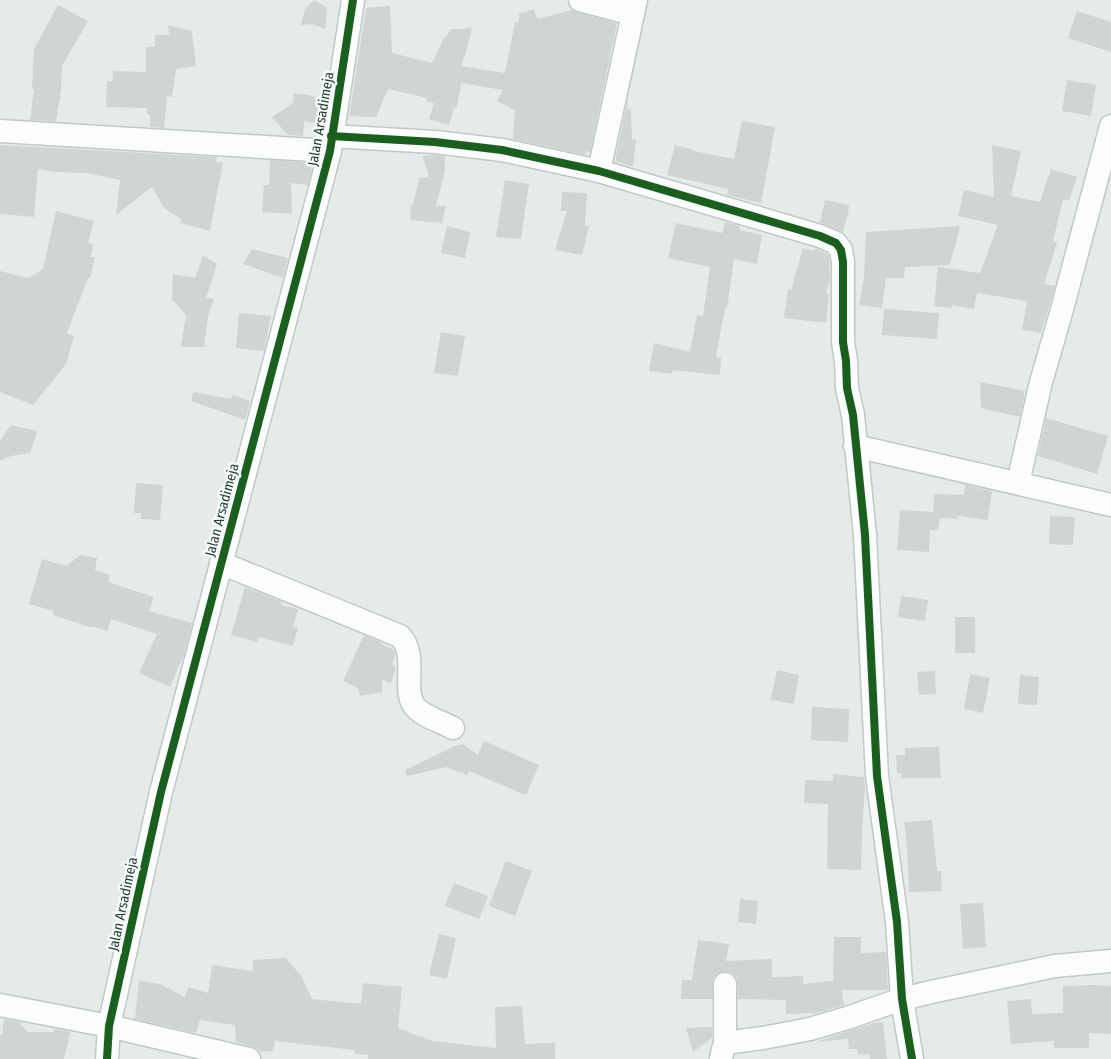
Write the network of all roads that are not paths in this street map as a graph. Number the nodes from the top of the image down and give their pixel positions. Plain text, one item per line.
1 (352, 0) edge
2 (580, 0) edge
3 (635, 7) edge
4 (1111, 126) edge
5 (0, 131) edge
6 (331, 143) junction
7 (599, 171) junction
8 (856, 446) junction
9 (1018, 483) junction
10 (1111, 505) edge
11 (221, 563) junction
12 (453, 728) dead end
13 (1111, 960) edge
14 (725, 984) dead end
15 (902, 999) junction
16 (0, 1005) edge
17 (109, 1026) junction
18 (723, 1052) edge
19 (107, 1059) edge
20 (249, 1059) edge
21 (912, 1059) edge

1 - 6 street, Jalan Arsadimeja
2 - 3 street
3 - 7 street
4 - 9 street
5 - 6 street
6 - 7 street
6 - 11 street, Jalan Arsadimeja
7 - 8 street
8 - 9 street
8 - 15 street
9 - 10 street
11 - 12 street
11 - 17 street, Jalan Arsadimeja
13 - 15 street
14 - 18 street
15 - 18 street
15 - 21 street
16 - 17 street
17 - 19 street, Jalan Arsadimeja
17 - 20 street

